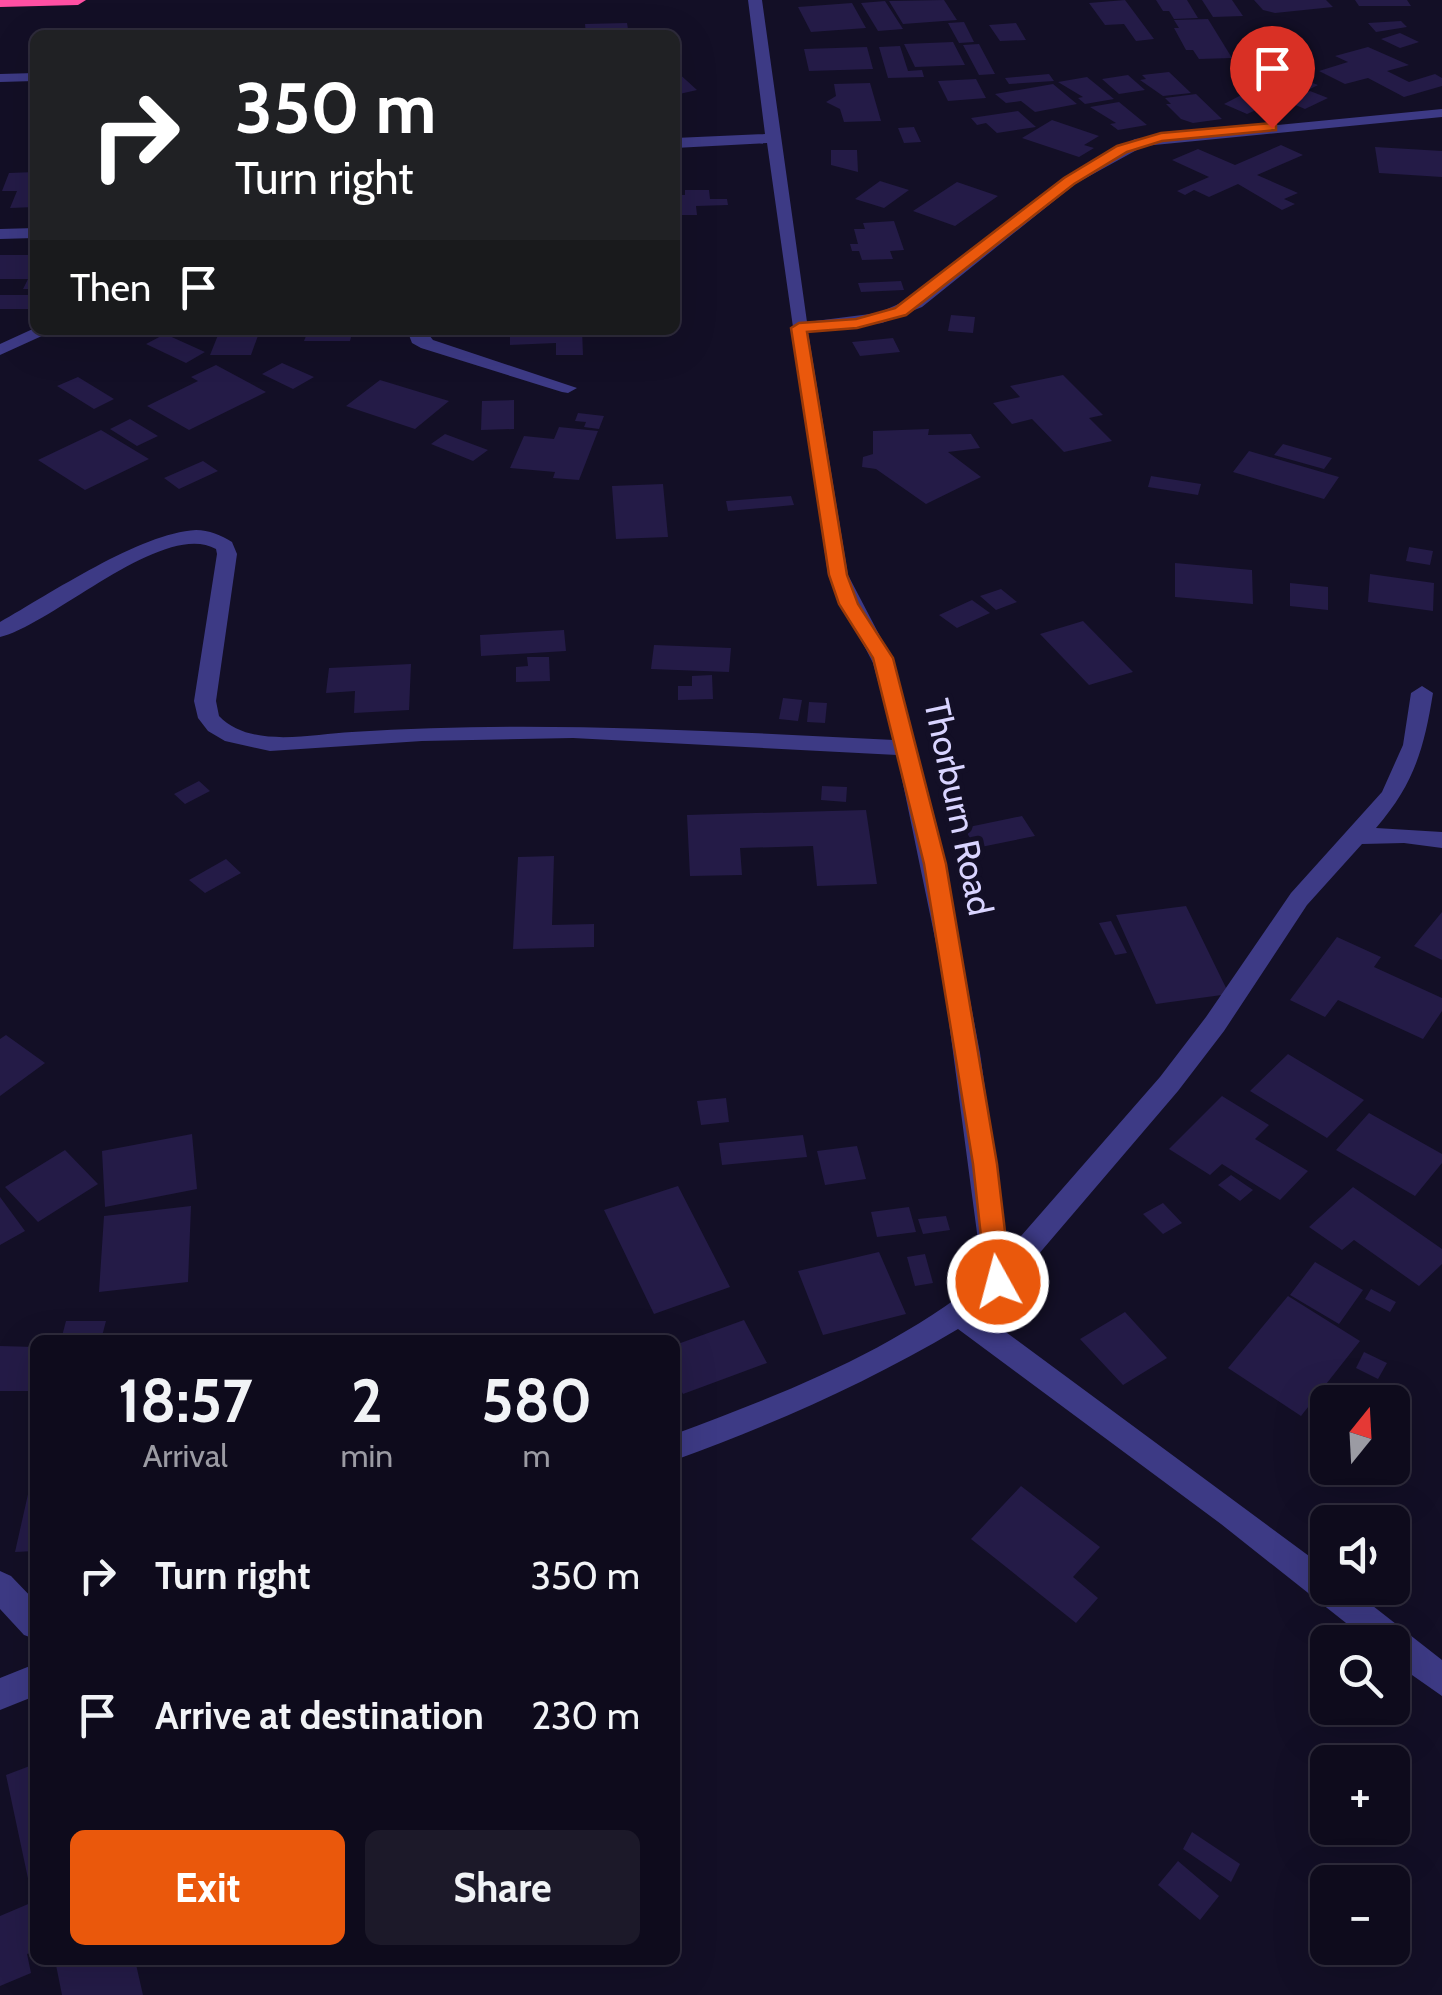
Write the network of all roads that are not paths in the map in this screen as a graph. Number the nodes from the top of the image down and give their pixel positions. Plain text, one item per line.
1 (78, 0) edge
2 (755, 0) edge
3 (0, 2) edge
4 (30, 77) edge
5 (0, 78) edge
6 (1442, 113) edge
7 (774, 138) junction
8 (680, 143) edge
9 (30, 233) edge
10 (0, 234) edge
11 (799, 328) junction
12 (34, 335) edge
13 (417, 335) edge
14 (0, 350) edge
15 (568, 388) dead end
16 (0, 630) edge
17 (1422, 692) dead end
18 (907, 748) junction
19 (1359, 836) junction
20 (1442, 840) edge
21 (998, 1282) junction
22 (959, 1314) junction
23 (680, 1444) edge
24 (0, 1586) edge
25 (30, 1619) edge
26 (1442, 1680) edge
27 (30, 1682) edge
28 (0, 1694) edge

1 - 3 highway
2 - 7 street, Thorburn Road
4 - 5 street
6 - 11 street
7 - 8 street
7 - 11 street, Thorburn Road
9 - 10 street
11 - 18 street, Thorburn Road
12 - 14 street
13 - 15 street
16 - 18 street
17 - 19 street
18 - 21 street, Thorburn Road
19 - 20 street
19 - 21 street
21 - 22 street
22 - 23 street
22 - 26 street
24 - 25 street
27 - 28 street

